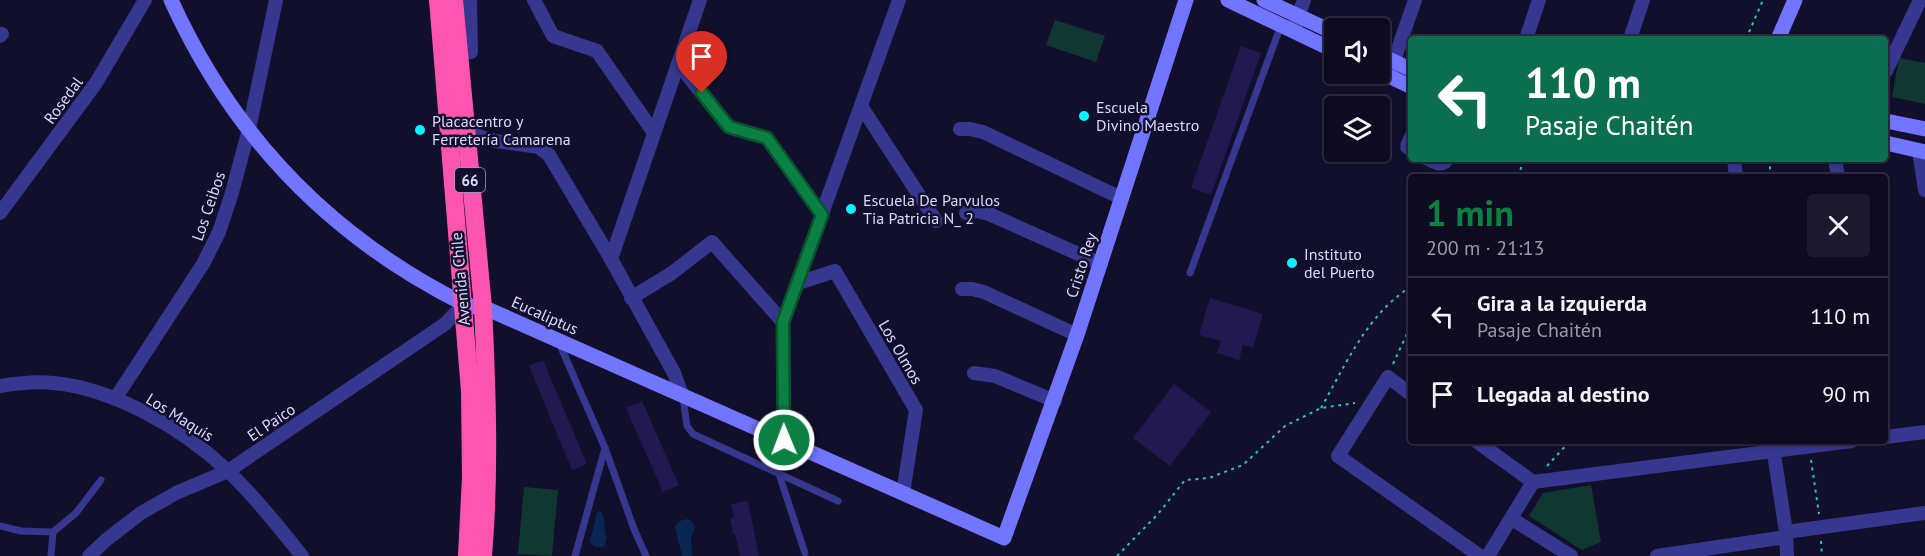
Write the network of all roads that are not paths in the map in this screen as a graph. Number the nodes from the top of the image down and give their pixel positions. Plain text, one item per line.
1 (145, 0) edge
2 (171, 0) edge
3 (276, 0) edge
4 (438, 0) edge
5 (454, 0) edge
6 (470, 0) edge
7 (534, 0) edge
8 (700, 0) edge
9 (899, 0) edge
10 (1186, 0) edge
11 (1228, 0) edge
12 (1264, 0) edge
13 (1304, 0) edge
14 (1415, 0) edge
15 (1539, 0) edge
16 (1643, 0) edge
17 (1796, 0) edge
18 (1920, 0) edge
19 (1291, 24) junction
20 (1324, 31) edge
21 (1527, 36) edge
22 (1631, 36) edge
23 (1779, 36) edge
24 (1324, 44) edge
25 (459, 52) junction
26 (1390, 55) edge
27 (680, 59) junction
28 (1390, 67) edge
29 (1888, 67) edge
30 (1408, 69) edge
31 (1390, 70) edge
32 (1408, 84) edge
33 (861, 106) junction
34 (1893, 123) edge
35 (466, 124) junction
36 (249, 129) junction
37 (960, 129) dead end
38 (1925, 129) edge
39 (654, 133) junction
40 (1408, 136) edge
41 (1891, 145) edge
42 (1408, 152) edge
43 (1922, 152) edge
44 (1427, 162) edge
45 (1450, 162) edge
46 (1925, 190) edge
47 (1121, 198) junction
48 (0, 213) edge
49 (966, 213) dead end
50 (822, 215) junction
51 (936, 221) dead end
52 (611, 259) junction
53 (1101, 264) junction
54 (1190, 273) dead end
55 (798, 283) junction
56 (962, 289) dead end
57 (631, 298) junction
58 (464, 304) junction
59 (483, 307) junction
60 (783, 322) junction
61 (1077, 335) junction
62 (558, 340) junction
63 (974, 373) dead end
64 (0, 386) edge
65 (1408, 392) edge
66 (682, 395) junction
67 (115, 399) junction
68 (1055, 401) junction
69 (1925, 432) edge
70 (1888, 437) edge
71 (784, 440) junction
72 (1480, 444) edge
73 (1826, 444) edge
74 (1773, 446) edge
75 (605, 448) junction
76 (228, 471) junction
77 (779, 474) junction
78 (101, 480) dead end
79 (1533, 482) junction
80 (903, 493) junction
81 (838, 501) dead end
82 (1925, 513) edge
83 (1512, 519) junction
84 (0, 526) edge
85 (53, 532) junction
86 (1786, 535) junction
87 (1004, 538) joint
88 (805, 553) dead end
89 (51, 556) edge
90 (89, 556) edge
91 (302, 556) edge
92 (467, 556) edge
93 (483, 556) edge
94 (575, 556) edge
95 (646, 556) edge
96 (1480, 556) edge
97 (1488, 556) edge
98 (1570, 556) edge
99 (1657, 556) edge
100 (1787, 556) edge

1 - 48 street, Rosedal
2 - 36 street, Eucaliptus
3 - 36 street, Los Ceibos
4 - 58 highway, Avenida Chile / 66
5 - 25 highway, Avenida Chile / 66
6 - 25 street
7 - 39 street
8 - 27 street
9 - 33 street
10 - 47 street, Cristo Rey
11 - 19 street
12 - 19 street
13 - 19 street
14 - 26 street
15 - 21 street
16 - 22 street
17 - 23 street
18 - 29 street
19 - 20 street
19 - 24 street
19 - 54 lane
25 - 35 highway, Avenida Chile / 66
27 - 39 street
27 - 50 street
28 - 30 street
31 - 32 street
33 - 50 street
33 - 51 street
34 - 38 street
34 - 41 street
35 - 52 street
35 - 59 highway, Avenida Chile / 66
36 - 58 street, Eucaliptus
36 - 67 street, Los Ceibos
37 - 47 street
39 - 52 street
40 - 42 lane
41 - 43 street
43 - 46 street
44 - 45 lane
47 - 53 street, Cristo Rey
49 - 53 street
50 - 55 street
52 - 57 street
53 - 61 street, Cristo Rey
55 - 60 street
55 - 80 street, Los Olmos
56 - 61 street
57 - 60 street
57 - 66 street
58 - 59 street, Eucaliptus
58 - 76 street, El Paico
58 - 92 highway, Avenida Chile / 66
59 - 62 street, Eucaliptus
59 - 93 highway, Avenida Chile / 66
60 - 71 street
61 - 68 street, Cristo Rey
62 - 66 street, Eucaliptus
62 - 75 lane
63 - 68 street
64 - 67 street, Los Maquis
65 - 96 street
66 - 71 street, Eucaliptus
66 - 77 lane
67 - 76 street, Los Maquis
68 - 87 street, Cristo Rey
69 - 70 street
71 - 80 street, Eucaliptus
72 - 79 street
73 - 74 street
74 - 79 street
74 - 86 street
75 - 94 lane
75 - 95 lane
76 - 90 street, El Paico
76 - 91 street, Los Maquis
77 - 81 lane
77 - 88 lane
78 - 85 lane
79 - 83 street
80 - 87 street, Eucaliptus
82 - 86 street
83 - 97 street
83 - 98 street
84 - 85 lane
85 - 89 lane
86 - 99 street
86 - 100 street

